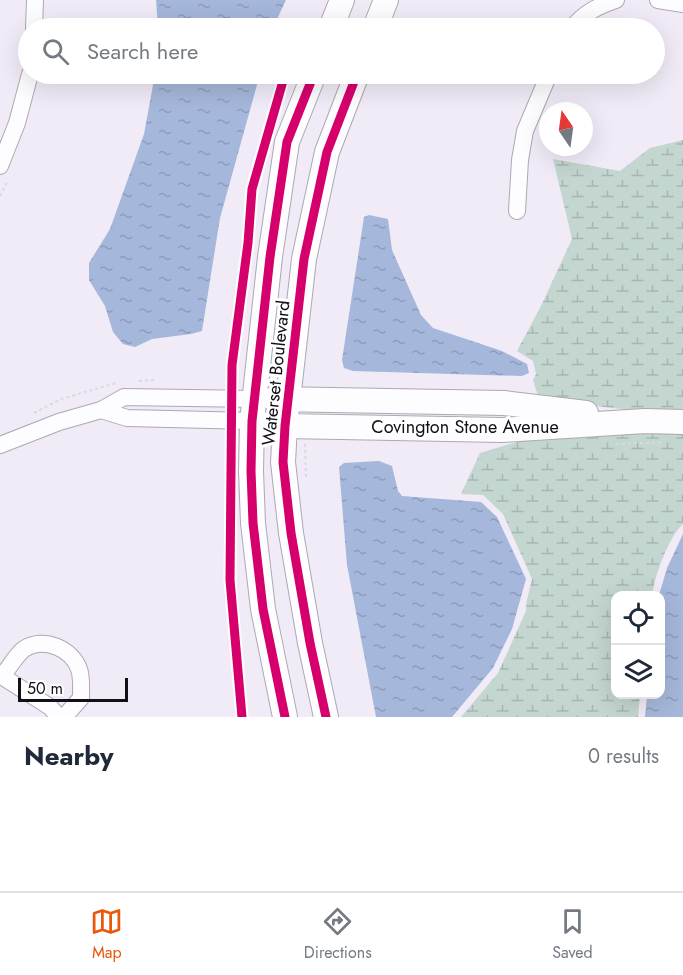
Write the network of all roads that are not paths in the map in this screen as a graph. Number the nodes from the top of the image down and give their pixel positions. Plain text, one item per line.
1 (35, 0) edge
2 (342, 0) edge
3 (386, 0) edge
4 (616, 0) edge
5 (658, 0) edge
6 (683, 4) edge
7 (34, 18) edge
8 (335, 18) edge
9 (379, 18) edge
10 (580, 18) edge
11 (27, 84) edge
12 (310, 84) edge
13 (353, 84) edge
14 (545, 84) edge
15 (0, 166) edge
16 (517, 211) dead end
17 (289, 399) junction
18 (254, 410) junction
19 (645, 421) junction
20 (683, 422) edge
21 (285, 426) junction
22 (0, 445) edge
23 (1, 675) edge
24 (59, 717) edge
25 (64, 717) edge
26 (285, 717) edge
27 (326, 717) edge

1 - 7 street
2 - 8 street
3 - 9 street
4 - 10 street
5 - 6 street
11 - 15 street
12 - 18 street, Waterset Boulevard
13 - 17 street, Waterset Boulevard
14 - 16 street
17 - 18 street, Covington Stone Avenue
17 - 19 street, Covington Stone Avenue
17 - 21 street, Waterset Boulevard
18 - 21 street, Covington Stone Avenue
18 - 22 street
18 - 26 street, Waterset Boulevard
19 - 20 street, Covington Stone Avenue
19 - 21 street, Covington Stone Avenue
21 - 27 street, Waterset Boulevard
23 - 24 street
23 - 25 street

